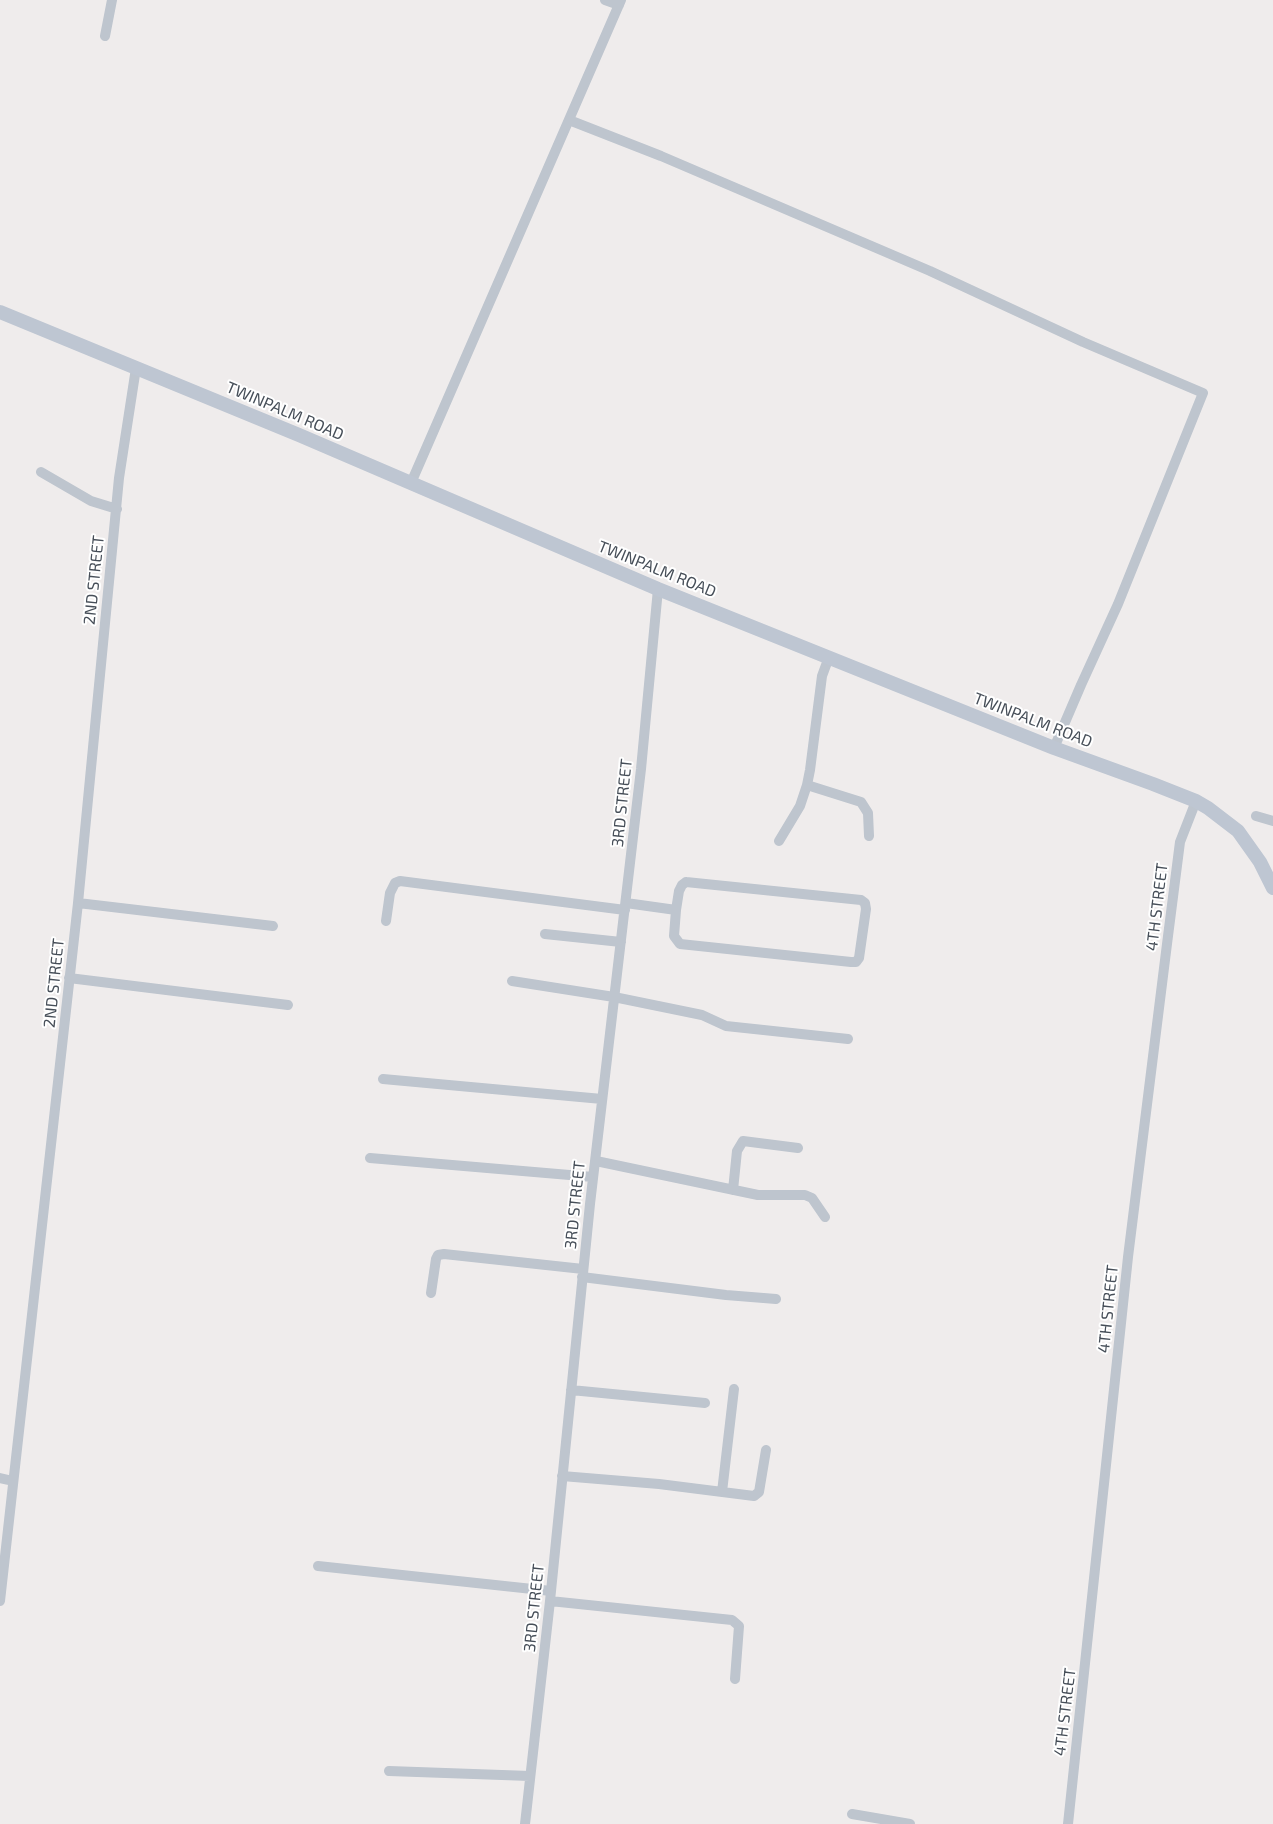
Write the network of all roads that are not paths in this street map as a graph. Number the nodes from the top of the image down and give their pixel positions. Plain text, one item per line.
1 (112, 0) edge
2 (605, 0) edge
3 (620, 3) edge
4 (106, 36) dead end
5 (569, 120) junction
6 (0, 312) edge
7 (136, 368) junction
8 (41, 472) dead end
9 (411, 484) junction
10 (117, 509) junction
11 (658, 589) junction
12 (829, 657) junction
13 (1054, 748) junction
14 (807, 785) junction
15 (1196, 801) junction
16 (1256, 816) dead end
17 (1273, 821) edge
18 (869, 836) dead end
19 (779, 841) dead end
20 (1273, 888) edge
21 (78, 903) junction
22 (626, 906) junction
23 (676, 910) junction
24 (386, 921) dead end
25 (273, 926) dead end
26 (545, 934) dead end
27 (621, 942) junction
28 (69, 978) junction
29 (512, 981) dead end
30 (614, 997) junction
31 (288, 1005) dead end
32 (848, 1039) dead end
33 (384, 1079) dead end
34 (602, 1099) junction
35 (798, 1148) dead end
36 (370, 1158) dead end
37 (596, 1161) junction
38 (593, 1177) junction
39 (733, 1190) junction
40 (825, 1217) dead end
41 (583, 1273) junction
42 (431, 1293) dead end
43 (776, 1299) dead end
44 (734, 1389) dead end
45 (571, 1390) junction
46 (706, 1403) dead end
47 (766, 1450) dead end
48 (562, 1476) junction
49 (0, 1478) edge
50 (13, 1482) junction
51 (722, 1492) junction
52 (318, 1566) dead end
53 (550, 1596) junction
54 (0, 1601) edge
55 (735, 1679) dead end
56 (389, 1771) dead end
57 (530, 1776) junction
58 (852, 1814) dead end
59 (525, 1824) edge
60 (910, 1824) edge
61 (1068, 1824) edge

1 - 4 street
2 - 3 street
3 - 5 street
5 - 9 street
5 - 13 street
6 - 7 main road, TWINPALM ROAD
7 - 9 main road, TWINPALM ROAD
7 - 10 street, 2ND STREET
8 - 10 street
9 - 11 main road, TWINPALM ROAD
10 - 21 street, 2ND STREET
11 - 12 main road, TWINPALM ROAD
11 - 22 street, 3RD STREET
12 - 13 main road, TWINPALM ROAD
12 - 14 street
13 - 15 main road, TWINPALM ROAD
14 - 18 street
14 - 19 street
15 - 20 main road, TWINPALM ROAD
15 - 61 street, 4TH STREET
16 - 17 street
21 - 25 street
21 - 28 street, 2ND STREET
22 - 23 street
22 - 24 street
22 - 27 street, 3RD STREET
23 - 23 street
26 - 27 street
27 - 30 street, 3RD STREET
28 - 31 street
28 - 50 street, 2ND STREET
29 - 30 street
30 - 32 street
30 - 34 street, 3RD STREET
33 - 34 street
34 - 37 street, 3RD STREET
35 - 39 street
36 - 38 street
37 - 38 street, 3RD STREET
37 - 39 street
38 - 41 street, 3RD STREET
39 - 40 street
41 - 42 street
41 - 43 street
41 - 45 street, 3RD STREET
44 - 51 street
45 - 46 street
45 - 48 street, 3RD STREET
47 - 51 street
48 - 51 street
48 - 53 street, 3RD STREET
49 - 50 street
50 - 54 street, 2ND STREET
52 - 53 street
53 - 55 street
53 - 57 street, 3RD STREET
56 - 57 street
57 - 59 street, 3RD STREET
58 - 60 street

